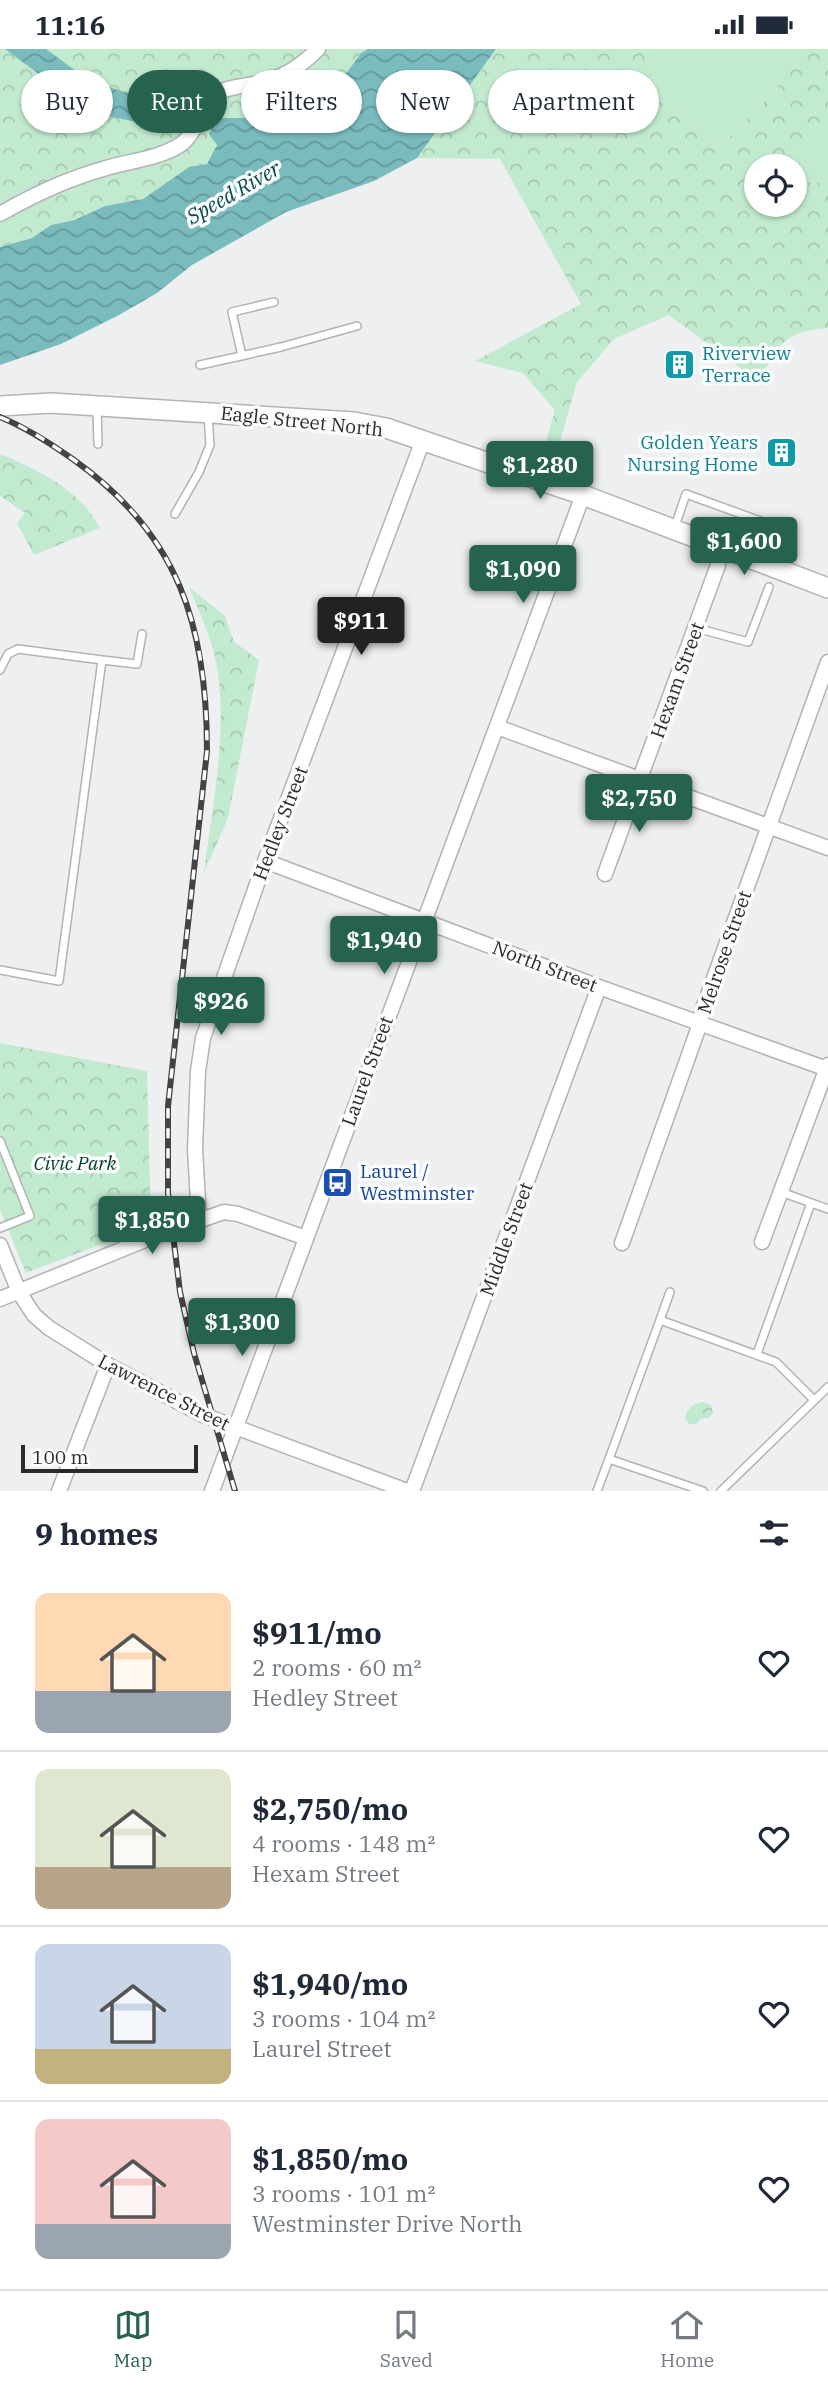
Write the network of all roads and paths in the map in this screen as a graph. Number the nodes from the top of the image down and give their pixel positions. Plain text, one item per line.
1 (318, 49) edge
2 (0, 214) edge
3 (274, 302) dead end
4 (357, 326) dead end
5 (242, 356) junction
6 (200, 365) dead end
7 (97, 405) junction
8 (0, 407) edge
9 (207, 411) junction
10 (423, 440) junction
11 (98, 444) dead end
12 (583, 495) junction
13 (175, 514) dead end
14 (674, 529) junction
15 (718, 565) dead end
16 (774, 578) junction
17 (828, 588) edge
18 (696, 628) junction
19 (142, 634) dead end
20 (102, 660) junction
21 (828, 662) edge
22 (0, 670) edge
23 (497, 727) junction
24 (640, 781) junction
25 (768, 827) junction
26 (828, 848) edge
27 (265, 861) junction
28 (605, 873) dead end
29 (423, 920) junction
30 (0, 970) edge
31 (599, 987) junction
32 (699, 1023) junction
33 (827, 1067) edge
34 (0, 1140) edge
35 (781, 1192) junction
36 (811, 1203) junction
37 (828, 1209) edge
38 (199, 1219) junction
39 (0, 1228) edge
40 (306, 1238) junction
41 (762, 1242) dead end
42 (622, 1243) dead end
43 (0, 1245) edge
44 (670, 1291) dead end
45 (19, 1292) junction
46 (0, 1299) edge
47 (660, 1320) junction
48 (757, 1354) junction
49 (108, 1365) junction
50 (828, 1387) edge
51 (814, 1399) junction
52 (234, 1429) junction
53 (609, 1459) junction
54 (59, 1491) edge
55 (212, 1491) edge
56 (407, 1491) edge
57 (412, 1491) edge
58 (597, 1491) edge
59 (703, 1491) edge
60 (721, 1491) edge

1 - 2 street
3 - 5 lane
4 - 5 lane
5 - 6 lane
7 - 8 main road, Eagle Street North
7 - 9 main road, Eagle Street North
7 - 11 lane
9 - 10 main road, Eagle Street North
9 - 13 lane
10 - 12 main road, Eagle Street North
10 - 27 street, Hedley Street
12 - 14 main road, Eagle Street North
12 - 23 street, Laurel Street
14 - 16 main road, Eagle Street North
14 - 16 lane
15 - 18 street, Hexam Street
16 - 17 main road, Eagle Street North
16 - 18 lane
18 - 24 street, Hexam Street
19 - 20 lane
20 - 22 lane
20 - 30 lane
21 - 25 street, Melrose Street
23 - 24 street
23 - 29 street, Laurel Street
24 - 25 street
24 - 28 street, Hexam Street
25 - 26 street
25 - 32 street, Melrose Street
27 - 29 street, North Street
27 - 38 street, Hedley Street
29 - 31 street, North Street
29 - 40 street, Laurel Street
31 - 32 street, North Street
31 - 57 street, Middle Street
32 - 33 street, North Street
32 - 42 street, Melrose Street
33 - 35 street
34 - 39 lane
35 - 36 lane
35 - 41 street
36 - 37 lane
36 - 48 lane
38 - 40 street
38 - 45 street
40 - 52 street, Laurel Street
43 - 45 street, Lawrence Street
44 - 47 lane
45 - 46 street
45 - 49 street, Lawrence Street
47 - 48 lane
47 - 53 lane
48 - 51 lane
49 - 52 street, Lawrence Street
49 - 54 street
50 - 51 lane
51 - 60 lane
52 - 55 street, Laurel Street
52 - 56 street, Lawrence Street
53 - 58 lane
53 - 59 lane

